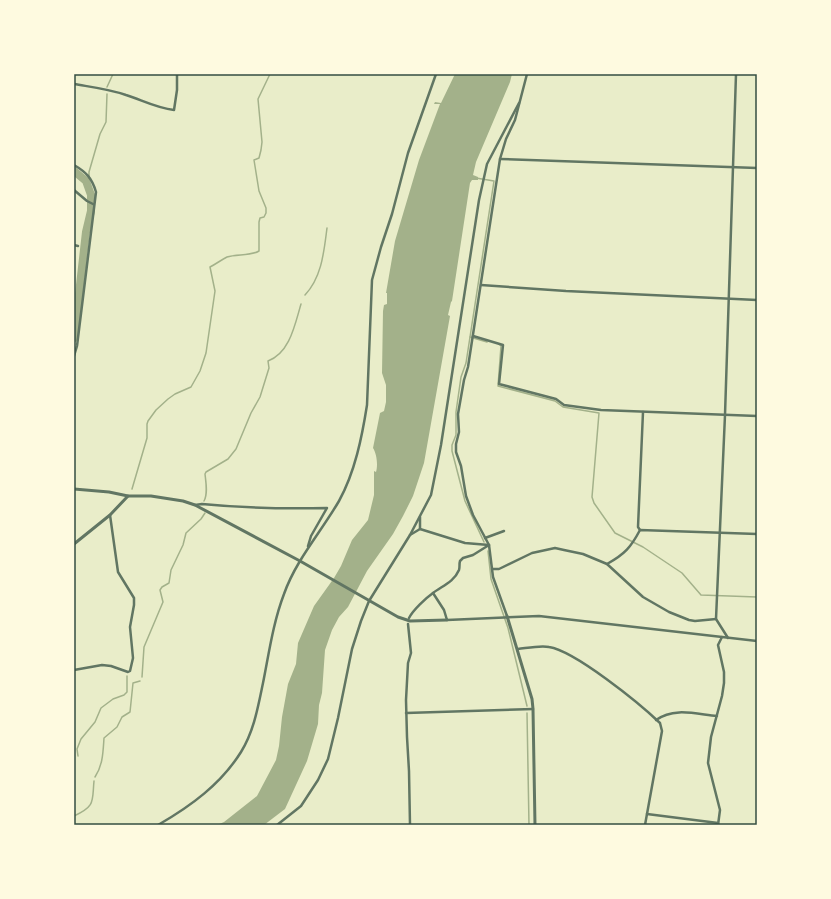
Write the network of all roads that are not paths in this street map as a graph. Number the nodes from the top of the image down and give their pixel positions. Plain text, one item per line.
1 (177, 74) edge
2 (436, 74) edge
3 (528, 74) edge
4 (736, 74) edge
5 (74, 84) edge
6 (519, 103) junction
7 (500, 159) junction
8 (74, 165) edge
9 (733, 167) junction
10 (757, 168) edge
11 (74, 190) edge
12 (93, 204) dead end
13 (74, 245) edge
14 (78, 246) dead end
15 (481, 285) junction
16 (728, 299) junction
17 (757, 300) edge
18 (473, 336) junction
19 (74, 356) edge
20 (643, 412) junction
21 (725, 415) junction
22 (757, 416) edge
23 (74, 489) edge
24 (128, 496) junction
25 (195, 505) junction
26 (110, 515) junction
27 (420, 517) junction
28 (420, 529) junction
29 (640, 530) junction
30 (504, 531) dead end
31 (719, 533) junction
32 (757, 534) edge
33 (410, 535) junction
34 (485, 538) junction
35 (74, 544) edge
36 (489, 545) junction
37 (307, 549) junction
38 (302, 562) junction
39 (607, 564) junction
40 (492, 569) junction
41 (433, 593) junction
42 (369, 601) junction
43 (507, 616) junction
44 (410, 618) dead end
45 (716, 619) junction
46 (447, 620) junction
47 (408, 624) dead end
48 (722, 637) junction
49 (728, 638) junction
50 (757, 641) edge
51 (518, 649) junction
52 (74, 670) edge
53 (533, 709) junction
54 (406, 713) junction
55 (717, 716) junction
56 (656, 720) junction
57 (647, 814) junction
58 (718, 824) edge
59 (158, 825) edge
60 (277, 825) edge
61 (410, 825) edge
62 (535, 825) edge
63 (645, 825) edge

1 - 5 street
2 - 37 street
3 - 6 street
4 - 9 street
6 - 7 street
6 - 27 street
7 - 9 street
7 - 15 street
8 - 19 street
9 - 10 street
9 - 16 street
11 - 12 street
13 - 14 street
15 - 16 street
15 - 18 street
16 - 17 street
16 - 21 street
18 - 20 street
18 - 34 street
20 - 21 street
20 - 29 street
21 - 22 street
21 - 31 street
23 - 24 street
24 - 25 street
24 - 26 street
25 - 37 street
25 - 38 street
26 - 35 street
26 - 52 street
27 - 28 street
27 - 33 street
28 - 33 street
28 - 36 street
29 - 31 street
29 - 39 street
30 - 34 street
31 - 32 street
31 - 45 street
33 - 42 street
34 - 36 street
36 - 40 street
36 - 41 street
37 - 38 street
38 - 42 street
38 - 59 street
39 - 40 street
39 - 45 street
40 - 43 street
41 - 44 street
41 - 46 street
42 - 46 street
42 - 60 street
43 - 46 street
43 - 48 street
43 - 51 street
45 - 49 street
47 - 54 street
48 - 49 street
48 - 55 street
49 - 50 street
51 - 53 street
51 - 56 street
53 - 54 street
53 - 62 street
54 - 61 street
55 - 56 street
55 - 58 street
56 - 57 street
57 - 58 street
57 - 63 street

